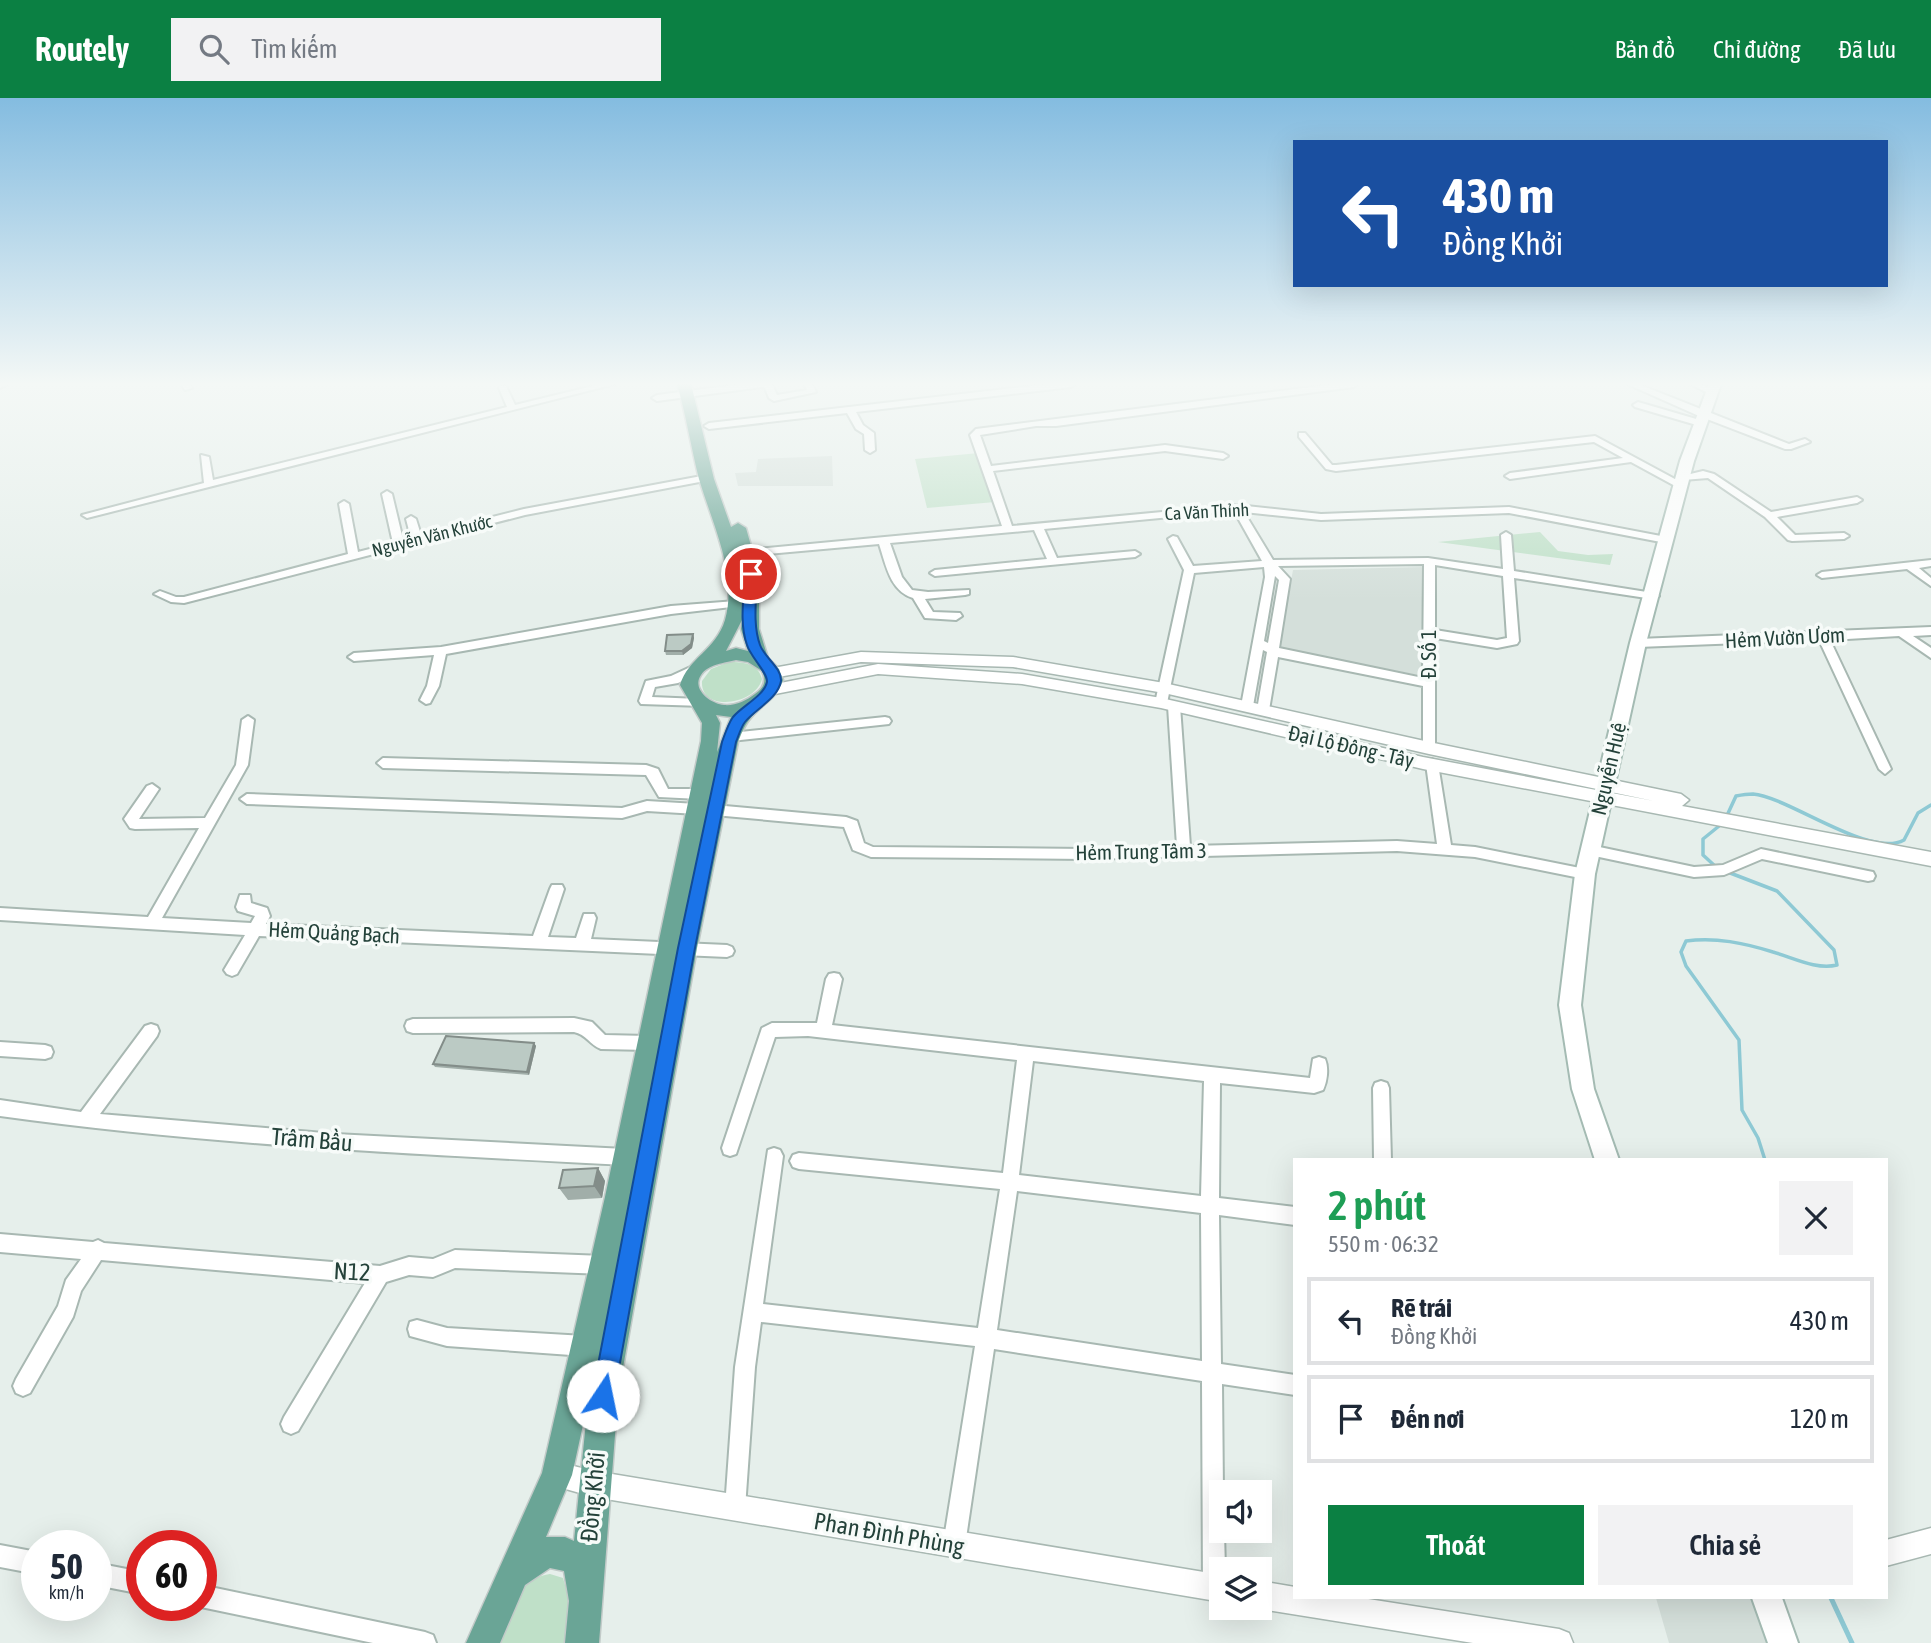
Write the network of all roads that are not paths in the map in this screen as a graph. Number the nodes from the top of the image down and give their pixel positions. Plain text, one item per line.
1 (322, 456) edge
2 (703, 456) edge
3 (715, 456) edge
4 (982, 456) edge
5 (1095, 456) edge
6 (1217, 456) edge
7 (1321, 456) edge
8 (1434, 456) edge
9 (1629, 456) edge
10 (1690, 456) edge
11 (204, 457) dead end
12 (1223, 457) dead end
13 (1634, 459) junction
14 (986, 469) junction
15 (1510, 476) dead end
16 (707, 478) junction
17 (1682, 481) junction
18 (209, 484) junction
19 (387, 494) dead end
20 (1857, 500) dead end
21 (344, 504) dead end
22 (1237, 508) junction
23 (87, 514) dead end
24 (1769, 515) junction
25 (411, 519) dead end
26 (1037, 526) junction
27 (1007, 529) junction
28 (1506, 535) dead end
29 (1844, 536) dead end
30 (1173, 539) dead end
31 (416, 540) junction
32 (1667, 540) junction
33 (884, 542) junction
34 (399, 544) junction
35 (746, 553) junction
36 (1135, 554) dead end
37 (354, 556) junction
38 (1427, 561) junction
39 (1269, 563) junction
40 (1931, 563) edge
41 (1055, 564) junction
42 (1910, 566) junction
43 (1189, 570) junction
44 (935, 573) dead end
45 (1509, 573) junction
46 (1822, 575) dead end
47 (1931, 583) edge
48 (965, 592) dead end
49 (160, 594) dead end
50 (918, 596) junction
51 (1653, 596) junction
52 (736, 604) junction
53 (956, 616) dead end
54 (1931, 631) edge
55 (1901, 632) junction
56 (1429, 633) junction
57 (1823, 636) junction
58 (1258, 643) junction
59 (1638, 643) junction
60 (1273, 650) junction
61 (442, 651) junction
62 (1931, 654) edge
63 (354, 657) dead end
64 (760, 659) junction
65 (703, 664) junction
66 (1429, 683) junction
67 (765, 689) junction
68 (1166, 699) junction
69 (426, 700) dead end
70 (698, 703) junction
71 (1247, 706) junction
72 (1263, 710) junction
73 (248, 720) dead end
74 (885, 721) dead end
75 (731, 737) junction
76 (1431, 756) junction
77 (383, 763) dead end
78 (1885, 769) dead end
79 (152, 789) dead end
80 (1604, 791) junction
81 (247, 799) dead end
82 (704, 805) junction
83 (209, 823) junction
84 (1931, 847) edge
85 (1446, 849) junction
86 (1590, 850) junction
87 (1184, 852) junction
88 (1931, 859) edge
89 (1585, 874) junction
90 (1868, 876) dead end
91 (557, 889) dead end
92 (245, 899) dead end
93 (0, 914) edge
94 (589, 918) dead end
95 (152, 923) junction
96 (258, 929) junction
97 (539, 940) junction
98 (582, 944) junction
99 (677, 948) junction
100 (727, 951) dead end
101 (232, 970) dead end
102 (834, 979) dead end
103 (413, 1026) dead end
104 (151, 1031) dead end
105 (823, 1031) junction
106 (648, 1044) junction
107 (0, 1049) edge
108 (45, 1052) dead end
109 (1026, 1053) junction
110 (1319, 1064) dead end
111 (1212, 1076) junction
112 (1381, 1088) dead end
113 (0, 1108) edge
114 (85, 1120) junction
115 (730, 1148) dead end
116 (774, 1156) dead end
117 (625, 1157) junction
118 (1383, 1158) edge
119 (1606, 1158) edge
120 (799, 1161) dead end
121 (1010, 1182) junction
122 (1210, 1206) junction
123 (1293, 1216) edge
124 (0, 1243) edge
125 (98, 1249) junction
126 (616, 1265) junction
127 (380, 1275) junction
128 (752, 1312) junction
129 (416, 1329) dead end
130 (984, 1338) junction
131 (586, 1346) junction
132 (1213, 1373) junction
133 (1293, 1385) edge
134 (23, 1386) dead end
135 (291, 1424) dead end
136 (557, 1475) junction
137 (594, 1484) junction
138 (735, 1508) junction
139 (1931, 1541) edge
140 (954, 1545) junction
141 (1888, 1552) edge
142 (0, 1556) edge
143 (1217, 1557) edge
144 (21, 1560) edge
145 (511, 1581) junction
146 (1209, 1587) edge
147 (585, 1594) junction
148 (1272, 1597) edge
149 (217, 1599) edge
150 (1767, 1599) edge
151 (425, 1643) edge
152 (483, 1643) edge
153 (582, 1643) edge
154 (1559, 1643) edge
155 (1783, 1643) edge

1 - 18 street
2 - 16 main road
3 - 35 main road
4 - 14 street
5 - 14 street
6 - 12 street
7 - 8 street
9 - 13 street
10 - 17 main road, Nguyễn Huệ
11 - 18 street
13 - 15 street
13 - 17 street
14 - 27 street
16 - 31 street, Nguyễn Văn Khước
16 - 52 main road
17 - 24 street
17 - 32 main road, Nguyễn Huệ
18 - 23 street
19 - 34 street
20 - 24 street
21 - 37 street
22 - 26 street, Ca Văn Thỉnh
22 - 32 street, Ca Văn Thỉnh
22 - 39 street
24 - 29 street
25 - 31 street
26 - 27 street, Ca Văn Thỉnh
26 - 41 street
27 - 33 street, Ca Văn Thỉnh
28 - 45 street
30 - 43 street
31 - 34 street, Nguyễn Văn Khước
32 - 51 main road, Nguyễn Huệ
33 - 35 street, Ca Văn Thỉnh
33 - 50 street
34 - 37 street, Nguyễn Văn Khước
35 - 64 main road
36 - 41 street
37 - 49 street, Nguyễn Văn Khước
38 - 39 street
38 - 45 street
38 - 56 street, Đ. Số 1
39 - 43 street
39 - 58 street
39 - 60 street
40 - 42 street
41 - 44 street
42 - 46 street
42 - 47 street
43 - 68 street
45 - 51 street
45 - 56 street
48 - 50 street
50 - 53 street
51 - 59 main road, Nguyễn Huệ
52 - 61 street
52 - 65 main road
54 - 55 street, Hẻm Vườn Ươm
55 - 57 street, Hẻm Vườn Ươm
55 - 62 street
56 - 66 street, Đ. Số 1
57 - 59 street, Hẻm Vườn Ươm
57 - 78 street
58 - 60 street
58 - 71 street
59 - 80 main road, Nguyễn Huệ
60 - 66 street
60 - 72 street
61 - 63 street
61 - 69 street
64 - 65 main road
64 - 67 main road
65 - 70 main road
65 - 70 street
66 - 76 street, Đ. Số 1
67 - 68 street, Đại Lộ Đông - Tây
67 - 70 main road
67 - 75 main road, Đồng Khởi
68 - 71 street, Đại Lộ Đông - Tây
68 - 76 street, Đại Lộ Đông - Tây
68 - 87 street
70 - 82 main road, Đồng Khởi
71 - 72 street, Đại Lộ Đông - Tây
72 - 76 street, Đại Lộ Đông - Tây
73 - 83 street
74 - 75 street
75 - 82 main road, Đồng Khởi
76 - 80 street, Đại Lộ Đông - Tây
76 - 85 street, Đ. Số 1
77 - 82 street
79 - 83 street
80 - 84 street, Đại Lộ Đông - Tây
80 - 86 main road, Nguyễn Huệ
80 - 88 street, Đại Lộ Đông - Tây
81 - 82 street
82 - 87 street, Hẻm Trung Tâm 3
82 - 99 main road, Đồng Khởi
83 - 95 street
85 - 87 street, Hẻm Trung Tâm 3
85 - 89 street, Hẻm Trung Tâm 3
86 - 89 main road, Nguyễn Huệ
86 - 90 street
89 - 119 main road, Nguyễn Huệ
91 - 97 street
92 - 96 street
93 - 95 street, Hẻm Quảng Bạch
94 - 98 street
95 - 96 street, Hẻm Quảng Bạch
96 - 97 street, Hẻm Quảng Bạch
96 - 101 street
97 - 98 street, Hẻm Quảng Bạch
98 - 99 street, Hẻm Quảng Bạch
99 - 100 street, Hẻm Quảng Bạch
99 - 106 main road, Đồng Khởi
99 - 126 main road, Đồng Khởi
102 - 105 street
103 - 106 street
104 - 114 street
105 - 109 street
105 - 115 street
106 - 117 main road, Đồng Khởi
107 - 108 street
109 - 111 street
109 - 121 street
110 - 111 street
111 - 122 street
112 - 118 street
113 - 114 street, Trâm Bầu
114 - 117 street, Trâm Bầu
116 - 128 street
117 - 126 main road, Đồng Khởi
120 - 121 street
121 - 122 street
121 - 130 street
122 - 123 street
122 - 132 street
124 - 125 street, N12
125 - 127 street, N12
125 - 134 street
126 - 127 street, N12
126 - 131 main road, Đồng Khởi
126 - 137 main road, Đồng Khởi
127 - 135 street
128 - 130 street
128 - 138 street
129 - 131 street
130 - 132 street
130 - 140 street
131 - 136 main road, Đồng Khởi
132 - 133 street
132 - 143 street
136 - 137 street, Phan Đình Phùng
136 - 145 main road, Đồng Khởi
137 - 138 street, Phan Đình Phùng
137 - 147 main road, Đồng Khởi
138 - 140 street, Phan Đình Phùng
139 - 141 street
140 - 146 street, Phan Đình Phùng
142 - 144 street
145 - 147 main road
145 - 152 main road, Đồng Khởi
147 - 153 main road, Đồng Khởi
148 - 154 street
149 - 151 street
150 - 155 main road

